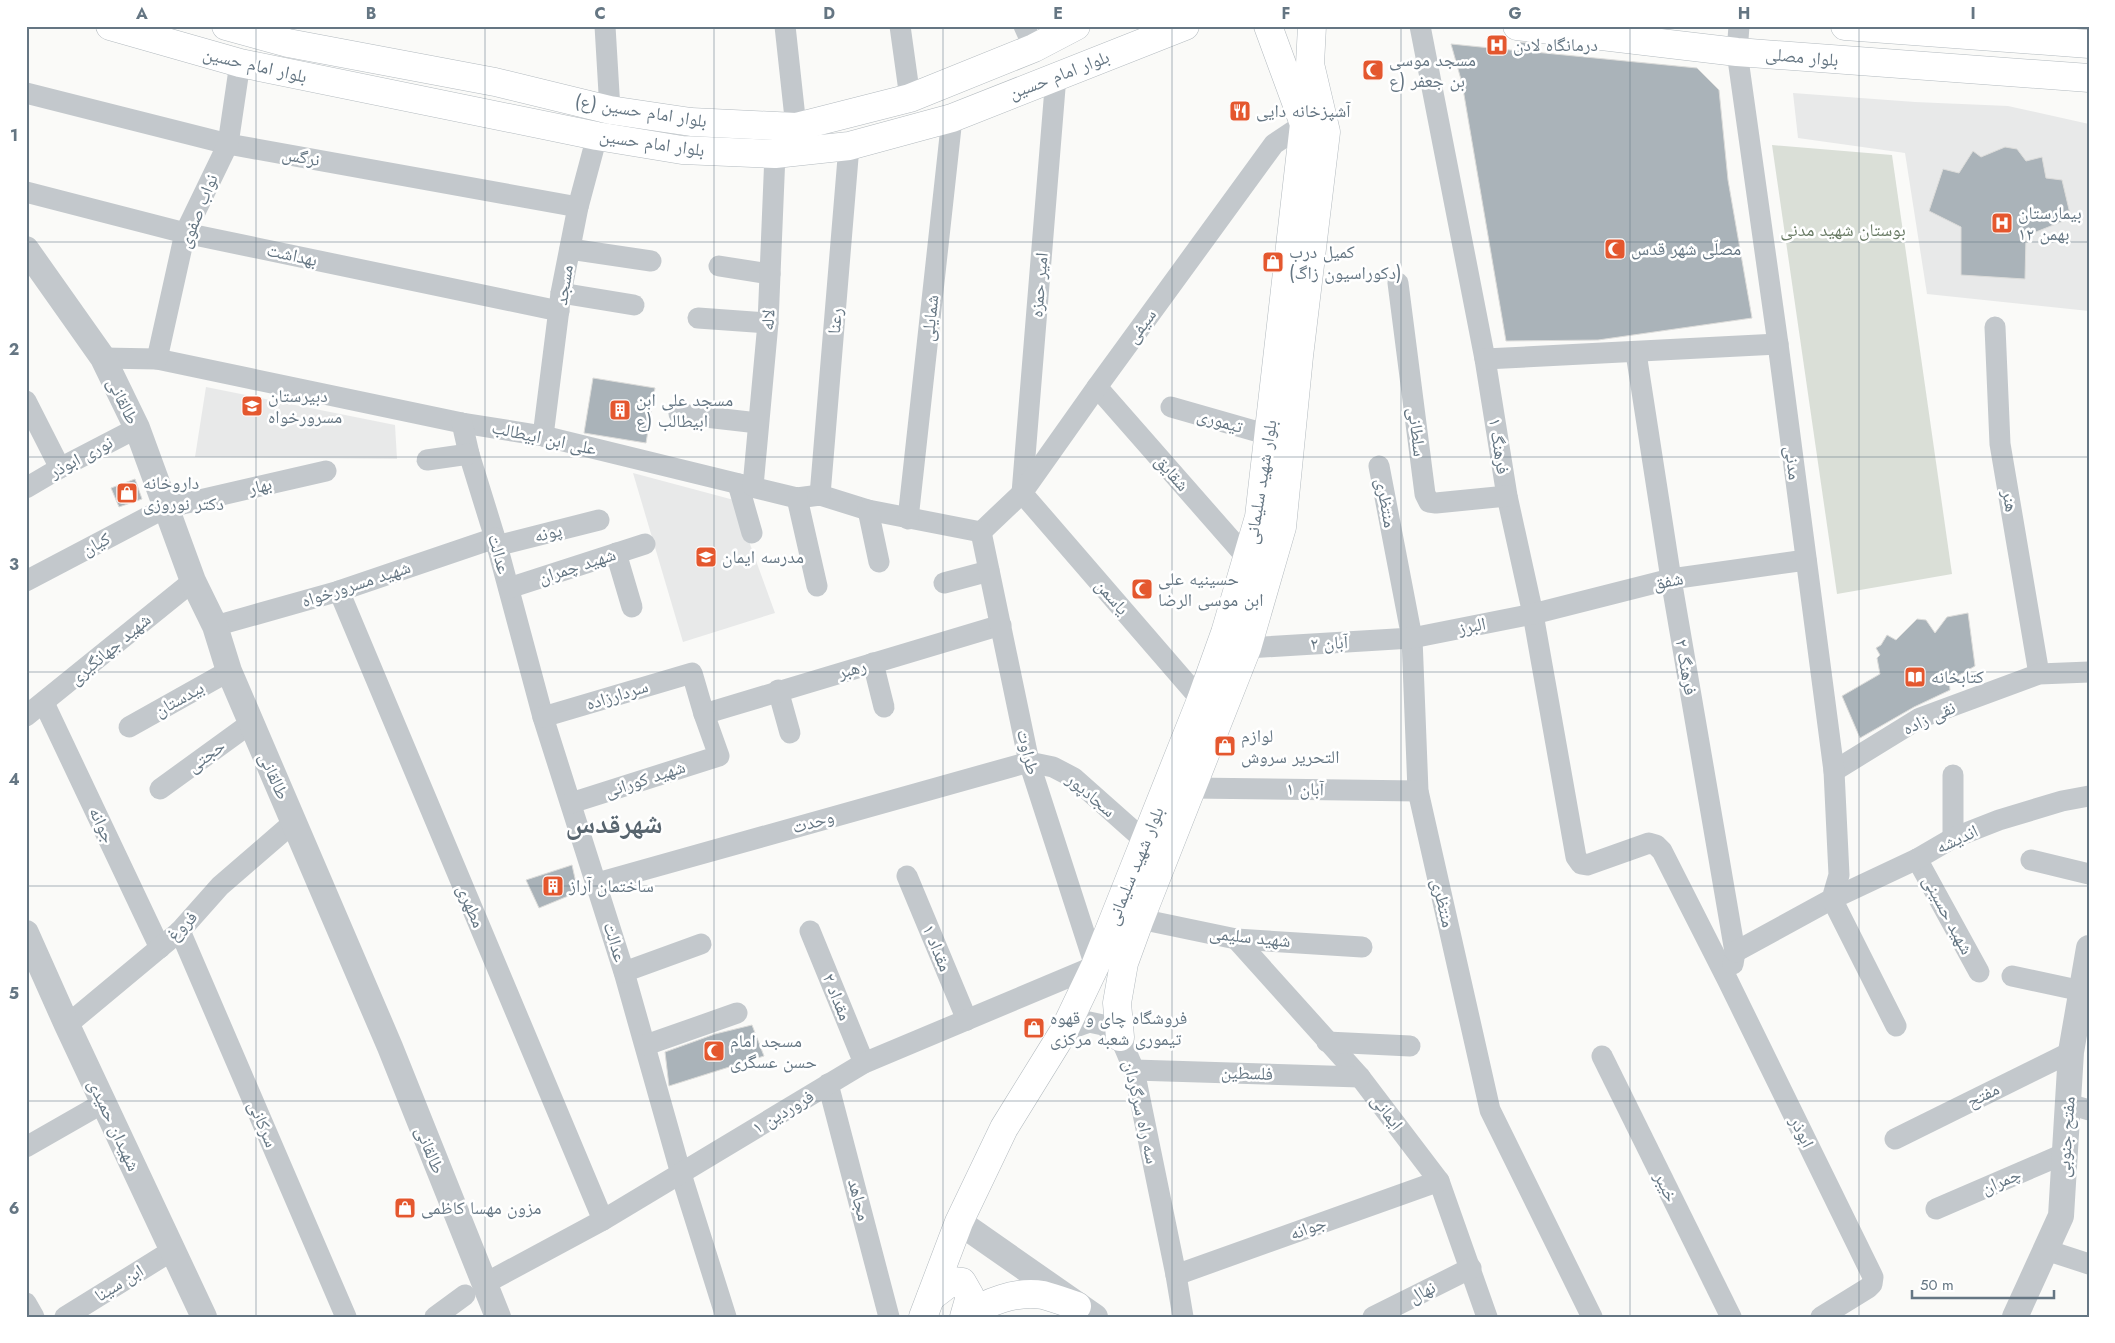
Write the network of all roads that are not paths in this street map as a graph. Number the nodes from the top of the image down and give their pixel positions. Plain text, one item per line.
1 (110, 26) edge
2 (226, 26) edge
3 (605, 26) edge
4 (785, 26) edge
5 (900, 26) edge
6 (1076, 26) edge
7 (1185, 26) edge
8 (1268, 26) edge
9 (1279, 26) edge
10 (1288, 26) edge
11 (1312, 26) edge
12 (1420, 26) edge
13 (1517, 26) edge
14 (1845, 26) edge
15 (287, 35) edge
16 (1029, 37) edge
17 (1738, 39) edge
18 (2089, 44) edge
19 (240, 63) junction
20 (1056, 76) junction
21 (2089, 78) edge
22 (26, 93) edge
23 (910, 98) junction
24 (610, 110) junction
25 (952, 118) junction
26 (1304, 124) junction
27 (796, 127) junction
28 (598, 136) junction
29 (228, 144) junction
30 (849, 146) junction
31 (775, 154) junction
32 (26, 192) edge
33 (578, 207) junction
34 (185, 234) junction
35 (26, 249) edge
36 (570, 249) junction
37 (651, 261) dead end
38 (719, 266) dead end
39 (770, 274) junction
40 (1398, 283) dead end
41 (560, 302) junction
42 (634, 305) dead end
43 (698, 318) dead end
44 (768, 323) junction
45 (1995, 328) dead end
46 (1778, 344) junction
47 (1636, 353) junction
48 (103, 358) junction
49 (156, 359) junction
50 (1485, 359) junction
51 (1097, 387) junction
52 (26, 401) edge
53 (1171, 407) dead end
54 (679, 414) dead end
55 (462, 422) junction
56 (758, 422) junction
57 (137, 428) junction
58 (1269, 434) junction
59 (543, 436) junction
60 (469, 454) junction
61 (427, 460) dead end
62 (1379, 466) dead end
63 (60, 468) junction
64 (326, 472) dead end
65 (746, 485) junction
66 (26, 488) edge
67 (1022, 493) junction
68 (820, 495) junction
69 (1507, 496) junction
70 (797, 498) junction
71 (165, 508) junction
72 (868, 510) junction
73 (908, 519) junction
74 (599, 520) dead end
75 (981, 532) junction
76 (752, 533) dead end
77 (495, 542) junction
78 (645, 544) dead end
79 (616, 553) junction
80 (1248, 560) junction
81 (1806, 560) junction
82 (879, 562) dead end
83 (989, 571) junction
84 (1671, 579) junction
85 (26, 581) edge
86 (193, 581) junction
87 (944, 583) dead end
88 (817, 586) dead end
89 (508, 588) junction
90 (339, 591) junction
91 (632, 607) dead end
92 (1533, 614) junction
93 (1001, 625) junction
94 (215, 626) junction
95 (1412, 638) junction
96 (1247, 648) junction
97 (873, 663) junction
98 (229, 671) junction
99 (2089, 672) edge
100 (2039, 674) junction
101 (778, 690) junction
102 (1201, 700) junction
103 (44, 703) junction
104 (884, 707) dead end
105 (704, 714) junction
106 (26, 716) edge
107 (543, 717) junction
108 (251, 724) junction
109 (129, 727) dead end
110 (790, 733) dead end
111 (1029, 762) junction
112 (1834, 771) junction
113 (1953, 775) dead end
114 (1192, 788) junction
115 (160, 789) dead end
116 (1418, 790) junction
117 (2089, 796) edge
118 (572, 803) junction
119 (294, 822) junction
120 (1952, 838) junction
121 (1145, 841) junction
122 (1918, 859) junction
123 (2031, 860) dead end
124 (1581, 864) joint
125 (2089, 874) edge
126 (907, 876) dead end
127 (597, 882) junction
128 (1832, 899) junction
129 (1140, 919) junction
130 (180, 931) junction
131 (810, 931) dead end
132 (26, 933) edge
133 (1236, 939) junction
134 (701, 944) dead end
135 (1362, 947) dead end
136 (160, 948) junction
137 (2089, 948) edge
138 (1736, 952) junction
139 (1095, 966) junction
140 (624, 972) junction
141 (1979, 972) dead end
142 (2012, 976) dead end
143 (1728, 981) junction
144 (2082, 991) junction
145 (737, 1013) dead end
146 (967, 1020) junction
147 (66, 1025) junction
148 (1896, 1026) dead end
149 (1064, 1031) junction
150 (1120, 1037) junction
151 (1327, 1042) junction
152 (646, 1045) junction
153 (1410, 1046) dead end
154 (2071, 1052) junction
155 (1602, 1056) dead end
156 (864, 1063) junction
157 (1134, 1070) junction
158 (1360, 1077) junction
159 (828, 1084) junction
160 (103, 1103) junction
161 (2079, 1107) edge
162 (1895, 1138) dead end
163 (26, 1147) edge
164 (2066, 1153) junction
165 (681, 1174) junction
166 (1439, 1181) junction
167 (1936, 1209) dead end
168 (603, 1220) junction
169 (959, 1222) junction
170 (173, 1250) junction
171 (2046, 1250) junction
172 (2089, 1264) edge
173 (1471, 1268) junction
174 (1176, 1275) junction
175 (474, 1290) junction
176 (26, 1303) edge
177 (927, 1307) edge
178 (1086, 1311) edge
179 (964, 1316) edge
180 (34, 1317) edge
181 (65, 1317) edge
182 (204, 1317) edge
183 (346, 1317) edge
184 (435, 1317) edge
185 (498, 1317) edge
186 (726, 1317) edge
187 (889, 1317) edge
188 (1183, 1317) edge
189 (1373, 1317) edge
190 (1487, 1317) edge
191 (1592, 1317) edge
192 (1730, 1317) edge
193 (1821, 1317) edge
194 (2015, 1317) edge

1 - 19 main road, بلوار امام حسین
2 - 15 main road, بلوار امام حسین (ع)
3 - 24 street
4 - 27 street
5 - 23 street
6 - 16 main road, بلوار امام حسین (ع)
7 - 20 main road, بلوار امام حسین
8 - 26 main road, بلوار شهید سلیمانی
9 - 10 main road
11 - 96 main road, بلوار شهید سلیمانی
12 - 50 street, فرهنگ ۱
13 - 17 main road, بلوار مصلی
14 - 18 main road, بلوار مصلی
15 - 24 main road, بلوار امام حسین (ع)
16 - 23 main road, بلوار امام حسین (ع)
17 - 21 main road, بلوار مصلی
17 - 46 street, مدنی
19 - 28 main road, بلوار امام حسین
19 - 29 street, نواب صفوی
20 - 25 main road, بلوار امام حسین
20 - 67 street, امیر حمزه
22 - 29 street, نرگس
23 - 27 main road, بلوار امام حسین (ع)
24 - 27 main road, بلوار امام حسین (ع)
25 - 30 main road, بلوار امام حسین
25 - 73 street, شمایلی
26 - 51 street, سیفی
26 - 58 main road, بلوار شهید سلیمانی
28 - 31 main road, بلوار امام حسین
28 - 33 street, مسجد
29 - 33 street, نرگس
29 - 34 street, نواب صفوی
30 - 31 main road, بلوار امام حسین
30 - 68 street, رعنا
31 - 39 street, لاله
32 - 34 street, بهداشت
33 - 36 street, مسجد
34 - 41 street, بهداشت
34 - 49 street, نواب صفوی
35 - 48 street, طالقانی
36 - 37 street
36 - 41 street, مسجد
38 - 39 street
39 - 44 street, لاله
40 - 69 street, سلطانی
41 - 42 street, بهداشت
41 - 59 street, مسجد
43 - 44 street
44 - 56 street, لاله
45 - 100 street, هنر
46 - 47 street
46 - 81 street, مدنی
47 - 50 street
47 - 84 street, فرهنگ ۲
48 - 49 street, علی ابن ابیطالب
48 - 57 street, طالقانی
49 - 55 street, علی ابن ابیطالب
50 - 69 street, فرهنگ ۱
51 - 67 street, سیفی
51 - 80 street, شقایق
52 - 63 street
53 - 58 street, تیموری
54 - 56 street
55 - 59 street, علی ابن ابیطالب
55 - 60 street, عدالت
56 - 65 street, لاله
57 - 63 street, نوری ابوذر
57 - 71 street, طالقانی
58 - 80 main road, بلوار شهید سلیمانی
59 - 65 street, علی ابن ابیطالب
60 - 61 street
60 - 77 street, عدالت
62 - 95 street, منتظری
63 - 66 street, نوری ابوذر
64 - 71 street, بهار
65 - 70 street, علی ابن ابیطالب
65 - 76 street
67 - 75 street, سیفی
67 - 102 street, یاسمن
68 - 70 street, علی ابن ابیطالب
68 - 72 street, علی ابن ابیطالب
69 - 92 street, فرهنگ ۱
70 - 88 street
71 - 85 street, کیان
71 - 86 street, طالقانی
72 - 73 street, علی ابن ابیطالب
72 - 82 street
73 - 75 street, علی ابن ابیطالب
74 - 77 street, پونه
75 - 83 street, طراوت
77 - 89 street, عدالت
77 - 90 street, شهید مسرورخواه
78 - 79 street, شهید چمران
79 - 89 street, شهید چمران
79 - 91 street
80 - 102 main road, بلوار شهید سلیمانی
81 - 84 street, شفق
81 - 112 street, مدنی
83 - 87 street
83 - 93 street, طراوت
84 - 92 street, شفق
84 - 138 street, فرهنگ ۲
86 - 94 street, طالقانی
86 - 103 street, شهید جهانگیری
89 - 107 street, عدالت
90 - 94 street, شهید مسرورخواه
90 - 168 street, مطهری
92 - 95 street, البرز
92 - 124 street, فرهنگ ۱
93 - 97 street, رهبر
93 - 111 street, طراوت
94 - 98 street, طالقانی
95 - 96 street, آبان ۲
95 - 116 street, منتظری
96 - 114 main road, بلوار شهید سلیمانی
97 - 101 street, رهبر
97 - 104 street
98 - 108 street, طالقانی
98 - 109 street, بیدستان
99 - 100 street, نقی زاده
100 - 112 street, نقی زاده
101 - 105 street, رهبر
101 - 110 street
102 - 121 main road, بلوار شهید سلیمانی
103 - 106 street, شهید جهانگیری
103 - 136 street, جوانه
105 - 107 street, سردارزاده
105 - 118 street, شهید کورانی
107 - 118 street, عدالت
108 - 115 street, حجتی
108 - 119 street, طالقانی
111 - 121 street, سجادپور
111 - 127 street, وحدت
111 - 139 street, طراوت
112 - 128 street, مدنی
113 - 120 street
114 - 116 street, آبان ۱
114 - 129 main road, بلوار شهید سلیمانی
116 - 191 street, منتظری
117 - 120 street, اندیشه
118 - 127 street, عدالت
119 - 130 street, فروغ
119 - 175 street, طالقانی
120 - 122 street, اندیشه
121 - 139 main road, بلوار شهید سلیمانی
122 - 128 street, اندیشه
122 - 141 street, شهید حسینی
123 - 125 street
124 - 143 street, ابوذر
126 - 146 street, مقداد ۱
127 - 140 street, عدالت
128 - 138 street, اندیشه
128 - 148 street
129 - 133 street, شهید سلیمی
129 - 150 main road, بلوار شهید سلیمانی
130 - 136 street, فروغ
130 - 183 street, سرکانی
131 - 156 street, مقداد ۲
132 - 147 street, شهیدان حمیدی
133 - 135 street, شهید سلیمی
133 - 151 street, ایمانی
134 - 140 street
136 - 147 street, فروغ
137 - 144 street, مفتح جنوبی
138 - 143 street, فرهنگ ۲
139 - 146 street, فروردین ۱
139 - 149 main road, بلوار شهید سلیمانی
140 - 152 street, عدالت
142 - 144 street
143 - 193 street, ابوذر
144 - 154 street, مفتح جنوبی
145 - 152 street
146 - 156 street, فروردین ۱
147 - 160 street, شهیدان حمیدی
149 - 150 street, سه راه سرگردان
149 - 169 main road
150 - 157 street, سه راه سرگردان
151 - 153 street
151 - 158 street, ایمانی
152 - 165 street, عدالت
154 - 161 street, مفتح جنوبی
154 - 162 street, مفتح
155 - 192 street, خیبر
156 - 159 street, فروردین ۱
157 - 158 street, فلسطین
157 - 174 street, سه راه سرگردان
158 - 166 street, ایمانی
159 - 165 street, فروردین ۱
159 - 187 street, مجاهد
160 - 163 street
160 - 170 street, شهیدان حمیدی
161 - 164 street, مفتح جنوبی
164 - 167 street, چمران
164 - 171 street, مفتح جنوبی
165 - 168 street, فروردین ۱
165 - 186 street, عدالت
166 - 173 street, ایمانی
166 - 174 street, جوانه
168 - 175 street, فروردین ۱
169 - 177 main road
169 - 178 street
170 - 181 street, ابن سینا
170 - 182 street, شهیدان حمیدی
171 - 172 street
171 - 194 street, مفتح جنوبی
173 - 189 street, نهال
173 - 190 street, ایمانی
174 - 188 street, سه راه سرگردان
175 - 184 street, فروردین ۱
175 - 185 street, طالقانی
176 - 180 street
177 - 179 main road
178 - 179 main road

